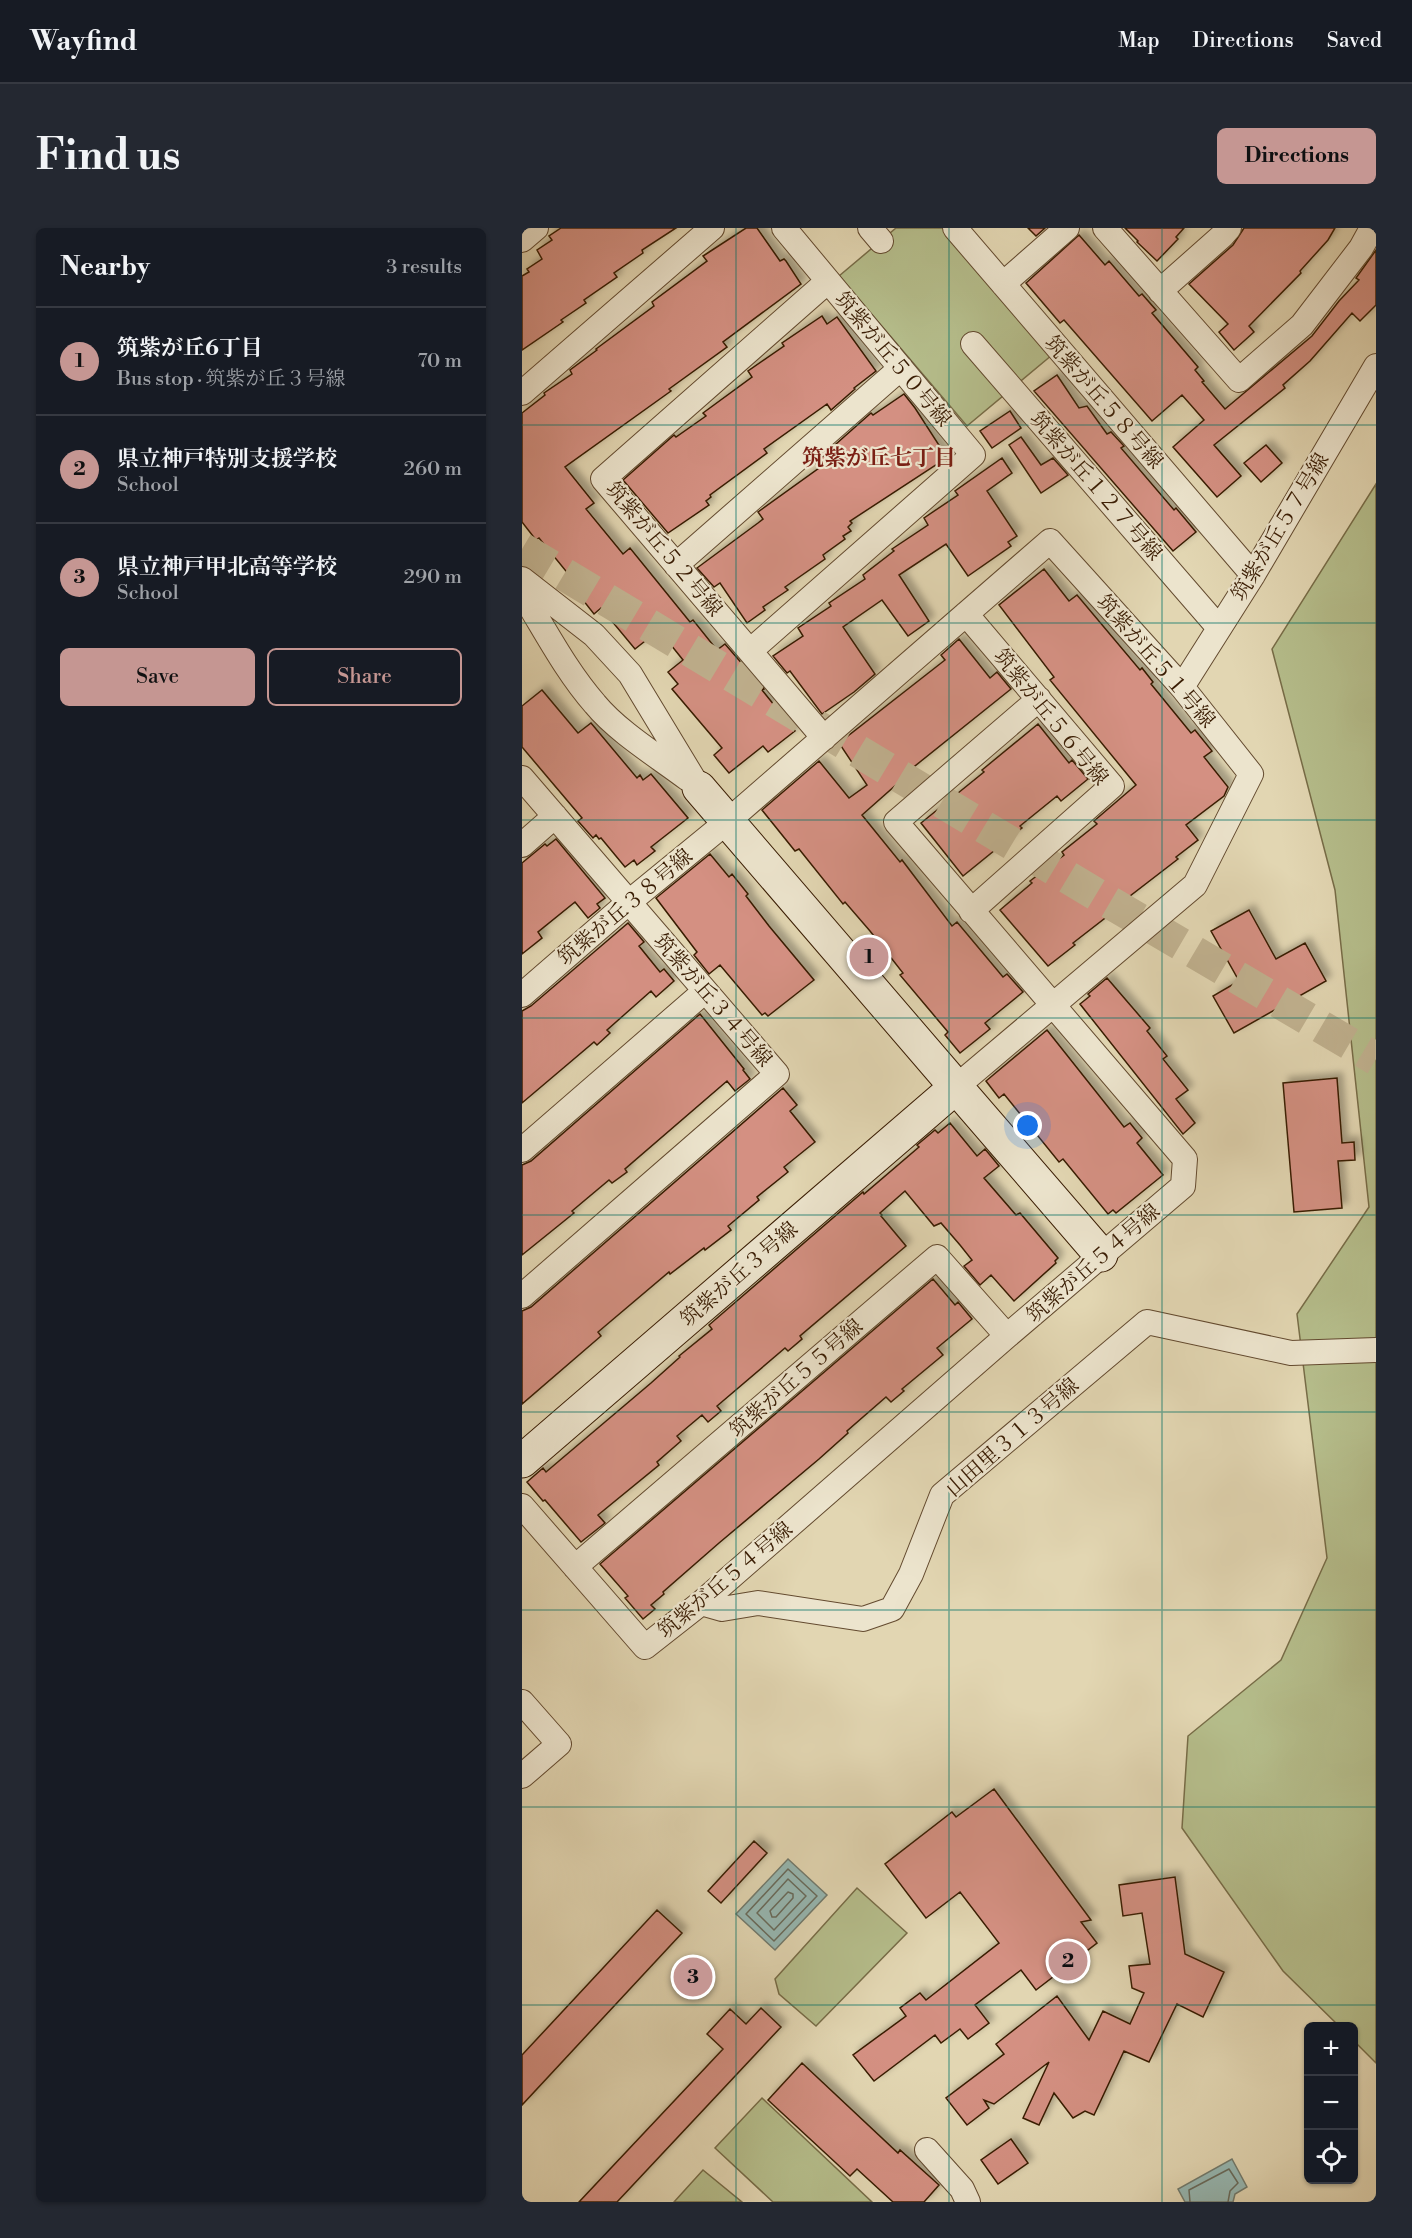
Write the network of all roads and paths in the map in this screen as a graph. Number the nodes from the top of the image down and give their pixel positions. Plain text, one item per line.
1 (537, 228) edge
2 (712, 228) edge
3 (784, 228) edge
4 (955, 228) edge
5 (1067, 228) edge
6 (1105, 228) edge
7 (1229, 228) edge
8 (1372, 228) edge
9 (522, 240) edge
10 (828, 281) junction
11 (1003, 284) junction
12 (1160, 291) junction
13 (973, 344) dead end
14 (1376, 366) edge
15 (901, 368) junction
16 (522, 391) edge
17 (676, 565) junction
18 (1253, 575) junction
19 (522, 579) edge
20 (522, 593) edge
21 (966, 614) junction
22 (1219, 628) junction
23 (750, 651) junction
24 (1182, 687) junction
25 (1039, 699) junction
26 (824, 738) junction
27 (522, 778) edge
28 (699, 788) junction
29 (555, 816) junction
30 (728, 821) junction
31 (522, 845) edge
32 (629, 902) junction
33 (971, 910) junction
34 (705, 991) junction
35 (522, 995) edge
36 (1053, 1006) junction
37 (956, 1088) junction
38 (522, 1150) edge
39 (1101, 1255) junction
40 (522, 1296) edge
41 (1007, 1336) junction
42 (1376, 1350) edge
43 (522, 1461) edge
44 (522, 1506) edge
45 (575, 1567) junction
46 (701, 1603) junction
47 (522, 1702) edge
48 (522, 1776) edge
49 (927, 2150) dead end
50 (968, 2202) edge

1 - 9 street
2 - 16 street
3 - 10 street, 筑紫が丘５０号線
4 - 11 street, 筑紫が丘５８号線
5 - 11 street
6 - 12 street
7 - 12 street
8 - 12 street
10 - 15 street, 筑紫が丘５０号線
10 - 17 street, 筑紫が丘５２号線
11 - 18 street, 筑紫が丘５８号線
13 - 22 street, 筑紫が丘１２７号線
14 - 18 street, 筑紫が丘５７号線
15 - 17 street
15 - 23 street, 筑紫が丘５０号線
17 - 23 street, 筑紫が丘５２号線
18 - 22 street, 筑紫が丘５７号線
19 - 28 street
20 - 28 street
21 - 24 street, 筑紫が丘５１号線
21 - 25 street, 筑紫が丘５６号線
21 - 26 street, 筑紫が丘５１号線
22 - 24 street, 筑紫が丘５７号線
23 - 26 street, 筑紫が丘５２号線
24 - 36 street, 筑紫が丘５１号線
25 - 33 street, 筑紫が丘５６号線
25 - 33 street, 筑紫が丘５４号線
26 - 30 street, 筑紫が丘５１号線
27 - 29 street, 筑紫が丘３４号線
28 - 30 street
29 - 31 street
29 - 32 street, 筑紫が丘３４号線
30 - 32 street, 筑紫が丘３８号線
30 - 37 street
32 - 34 street, 筑紫が丘３４号線
32 - 35 street, 筑紫が丘３８号線
33 - 36 street, 筑紫が丘５４号線
34 - 38 street
34 - 40 street, 筑紫が丘３４号線
36 - 37 street, 筑紫が丘５１号線
36 - 39 street, 筑紫が丘５４号線
37 - 39 street
37 - 43 street, 筑紫が丘３号線
39 - 41 street, 筑紫が丘５４号線
41 - 45 street, 筑紫が丘５５号線
41 - 46 street, 筑紫が丘５４号線
42 - 46 street, 山田里３１３号線
44 - 45 street, 筑紫が丘５４号線
45 - 46 street, 筑紫が丘５４号線
47 - 48 street
49 - 50 street

